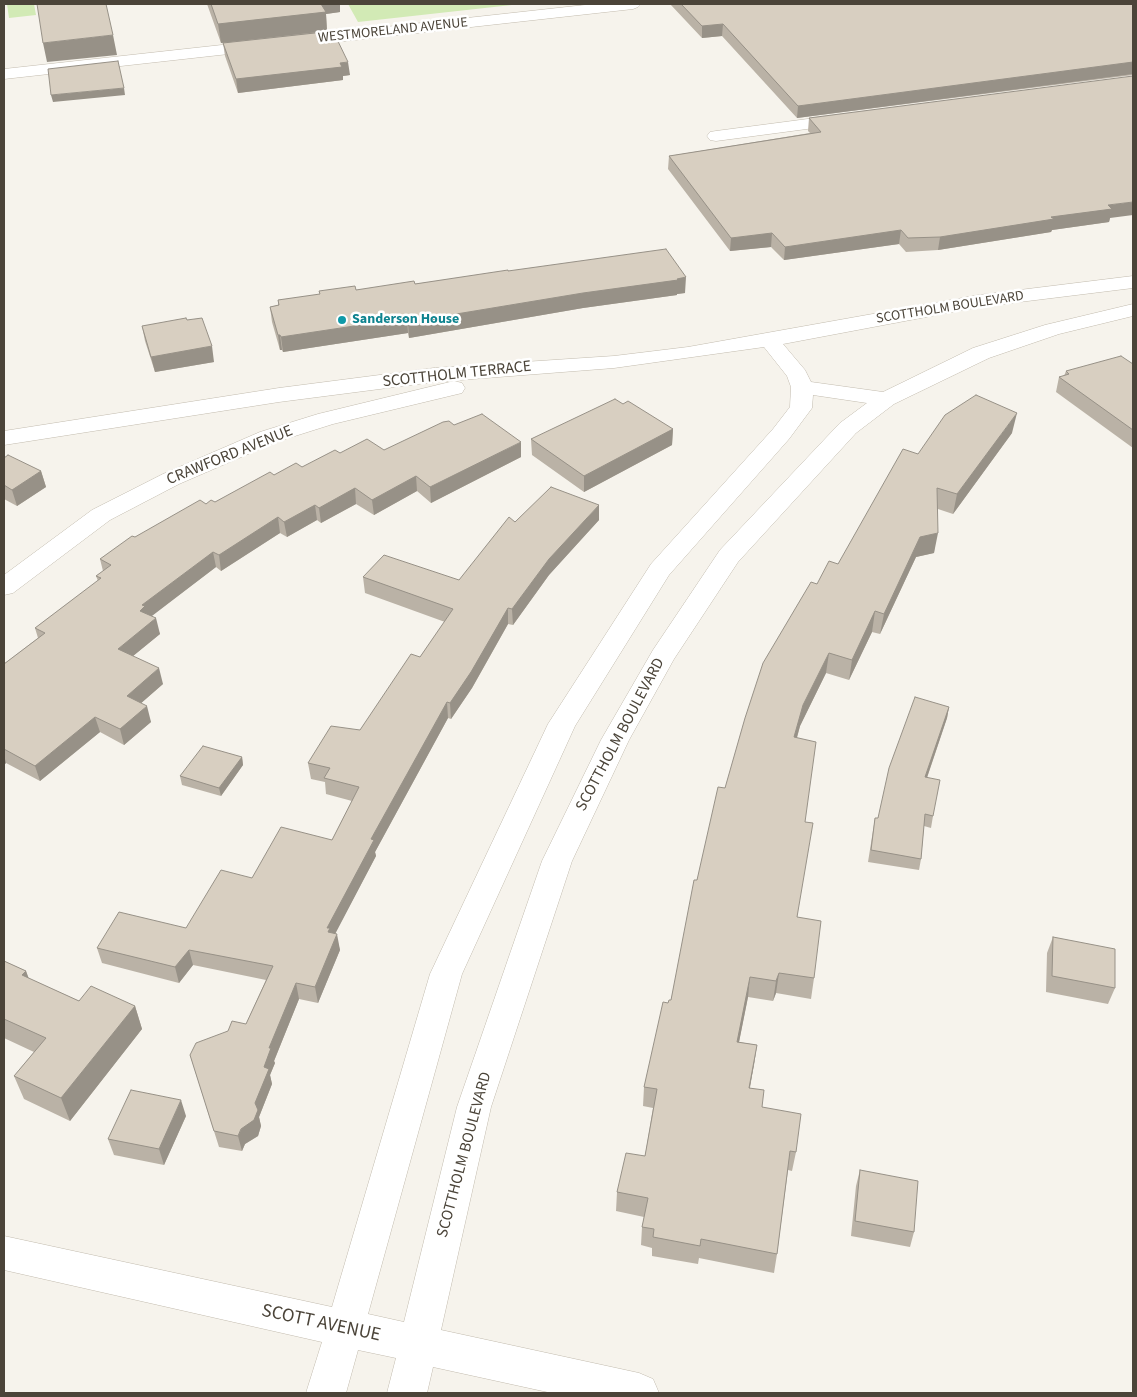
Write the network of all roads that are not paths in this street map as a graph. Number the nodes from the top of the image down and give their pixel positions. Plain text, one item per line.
1 (633, 4) edge
2 (4, 74) edge
3 (862, 117) edge
4 (716, 136) dead end
5 (1133, 282) edge
6 (1133, 310) edge
7 (769, 340) junction
8 (540, 367) junction
9 (802, 387) junction
10 (886, 399) junction
11 (4, 438) edge
12 (4, 587) edge
13 (4, 1253) edge
14 (345, 1329) junction
15 (418, 1345) junction
16 (326, 1393) edge
17 (407, 1393) edge
18 (639, 1393) edge

1 - 2 street, WESTMORELAND AVENUE
3 - 4 street
5 - 7 street, SCOTTHOLM BOULEVARD
6 - 10 street, SCOTTHOLM BOULEVARD
7 - 8 street, SCOTTHOLM TERRACE
7 - 9 street
8 - 11 street, SCOTTHOLM TERRACE
8 - 12 street, CRAWFORD AVENUE
9 - 10 street
9 - 14 street
10 - 15 street, SCOTTHOLM BOULEVARD
13 - 14 street, SCOTT AVENUE
14 - 15 street, SCOTT AVENUE
14 - 16 street
15 - 17 street, SCOTTHOLM BOULEVARD
15 - 18 street, SCOTT AVENUE

